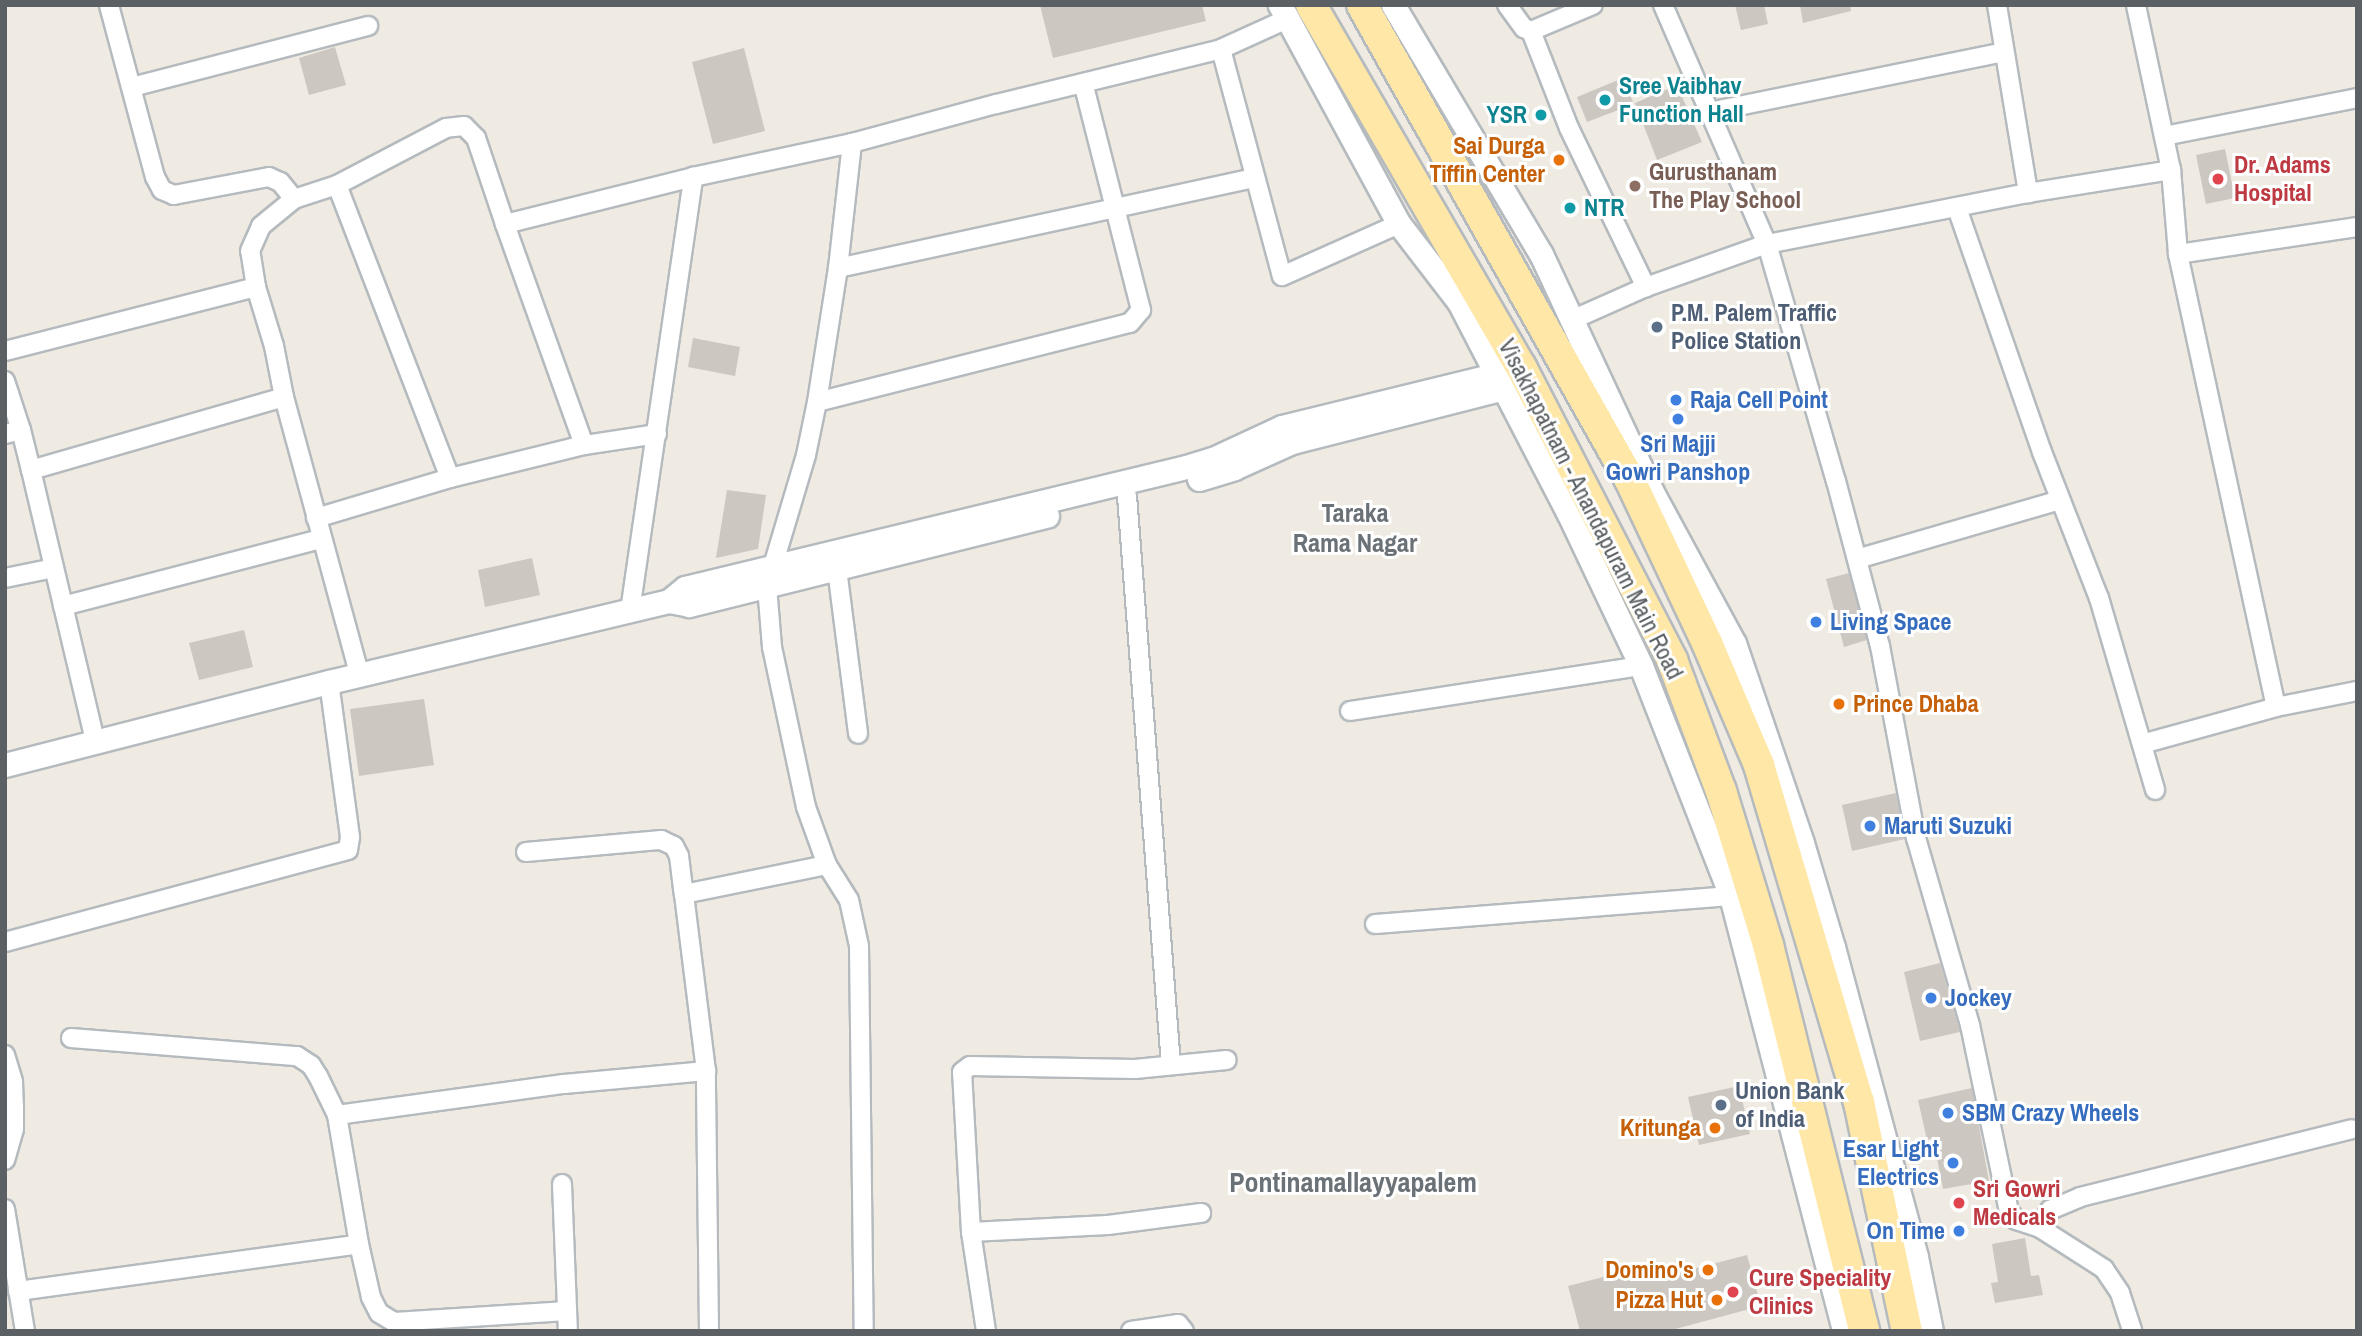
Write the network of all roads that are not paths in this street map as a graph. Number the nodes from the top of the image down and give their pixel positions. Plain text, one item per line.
1 (109, 5) edge
2 (1362, 5) edge
3 (1393, 5) edge
4 (1507, 5) edge
5 (1593, 5) edge
6 (1663, 5) edge
7 (1997, 5) edge
8 (2136, 5) edge
9 (1293, 10) edge
10 (368, 26) dead end
11 (1531, 31) junction
12 (1221, 49) junction
13 (2004, 52) junction
14 (1083, 83) junction
15 (132, 87) junction
16 (2357, 98) edge
17 (1709, 112) junction
18 (2164, 136) junction
19 (852, 143) junction
20 (2171, 170) junction
21 (693, 177) junction
22 (1254, 178) junction
23 (337, 185) junction
24 (2028, 193) junction
25 (294, 199) junction
26 (1957, 208) junction
27 (1116, 210) junction
28 (505, 224) junction
29 (1399, 225) junction
30 (2357, 227) edge
31 (1767, 244) junction
32 (2178, 254) junction
33 (838, 268) junction
34 (256, 287) junction
35 (1646, 287) junction
36 (1574, 319) junction
37 (5, 351) edge
38 (5, 381) edge
39 (1501, 381) junction
40 (284, 397) junction
41 (817, 402) junction
42 (13, 432) edge
43 (657, 434) junction
44 (584, 445) junction
45 (30, 470) junction
46 (450, 478) junction
47 (1128, 496) junction
48 (2060, 500) junction
49 (316, 518) junction
50 (321, 539) junction
51 (1857, 559) junction
52 (54, 568) junction
53 (836, 569) junction
54 (769, 577) junction
55 (5, 578) edge
56 (63, 606) junction
57 (630, 611) junction
58 (1642, 666) junction
59 (359, 674) junction
60 (329, 682) junction
61 (2357, 691) edge
62 (2276, 707) junction
63 (1350, 711) dead end
64 (858, 734) dead end
65 (95, 741) junction
66 (2142, 744) junction
67 (5, 765) edge
68 (2155, 790) dead end
69 (526, 852) dead end
70 (827, 865) junction
71 (684, 894) junction
72 (1731, 896) junction
73 (1376, 924) dead end
74 (5, 942) edge
75 (71, 1038) dead end
76 (5, 1055) edge
77 (1227, 1060) dead end
78 (1171, 1065) junction
79 (706, 1071) junction
80 (337, 1115) junction
81 (2352, 1129) dead end
82 (5, 1160) edge
83 (562, 1184) dead end
84 (5, 1209) edge
85 (1201, 1213) dead end
86 (2040, 1228) junction
87 (971, 1232) junction
88 (359, 1244) junction
89 (18, 1291) junction
90 (567, 1311) junction
91 (860, 1330) edge
92 (25, 1331) edge
93 (568, 1331) edge
94 (709, 1331) edge
95 (986, 1331) edge
96 (1131, 1331) edge
97 (1184, 1331) edge
98 (1844, 1331) edge
99 (1864, 1331) edge
100 (1907, 1331) edge
101 (1931, 1331) edge
102 (2132, 1331) edge

1 - 15 street
2 - 100 main road, Visakhapatnam - Anandapuram Main Road
3 - 36 street
4 - 11 street
5 - 11 street
6 - 17 street
7 - 13 street
8 - 18 street
9 - 12 street
9 - 29 street
9 - 99 main road, Visakhapatnam - Anandapuram Main Road
10 - 15 street
11 - 35 street
12 - 14 street
12 - 22 street
13 - 17 street
13 - 24 street
14 - 19 street
14 - 27 street
15 - 25 street
16 - 18 street
17 - 31 street
18 - 20 street
19 - 21 street
19 - 33 street
20 - 24 street
20 - 32 street
21 - 28 street
21 - 43 street
22 - 27 street
22 - 29 street
23 - 25 street
23 - 28 street
23 - 46 street
24 - 26 street
25 - 34 street
26 - 31 street
26 - 48 street
27 - 33 street
27 - 41 street
28 - 44 street
29 - 39 street
30 - 32 street
31 - 35 street
31 - 51 street
32 - 62 street
33 - 41 street
34 - 37 street
34 - 40 street
35 - 36 street
36 - 101 street
38 - 42 street
39 - 47 street
39 - 54 street
39 - 58 street
40 - 45 street
40 - 49 street
41 - 54 street
42 - 45 street
43 - 44 street
43 - 57 street
44 - 46 street
45 - 52 street
46 - 49 street
47 - 53 street
47 - 78 street
48 - 51 street
48 - 66 street
49 - 50 street
50 - 56 street
50 - 59 street
51 - 86 street
52 - 55 street
52 - 56 street
53 - 54 street
53 - 64 street
54 - 57 street
54 - 70 street
56 - 65 street
57 - 59 street
58 - 63 street
58 - 72 street
59 - 60 street
60 - 65 street
60 - 74 street
61 - 62 street
62 - 66 street
65 - 67 street
66 - 68 street
69 - 71 street
70 - 71 street
70 - 91 street
71 - 79 street
72 - 73 street
72 - 98 street
75 - 80 street
76 - 82 street
77 - 78 street
78 - 87 street
79 - 80 street
79 - 94 street
80 - 88 street
81 - 86 street
83 - 90 street
84 - 89 street
85 - 87 street
86 - 102 street
87 - 95 street
88 - 89 street
88 - 90 street
89 - 92 street
90 - 93 street
96 - 97 street

